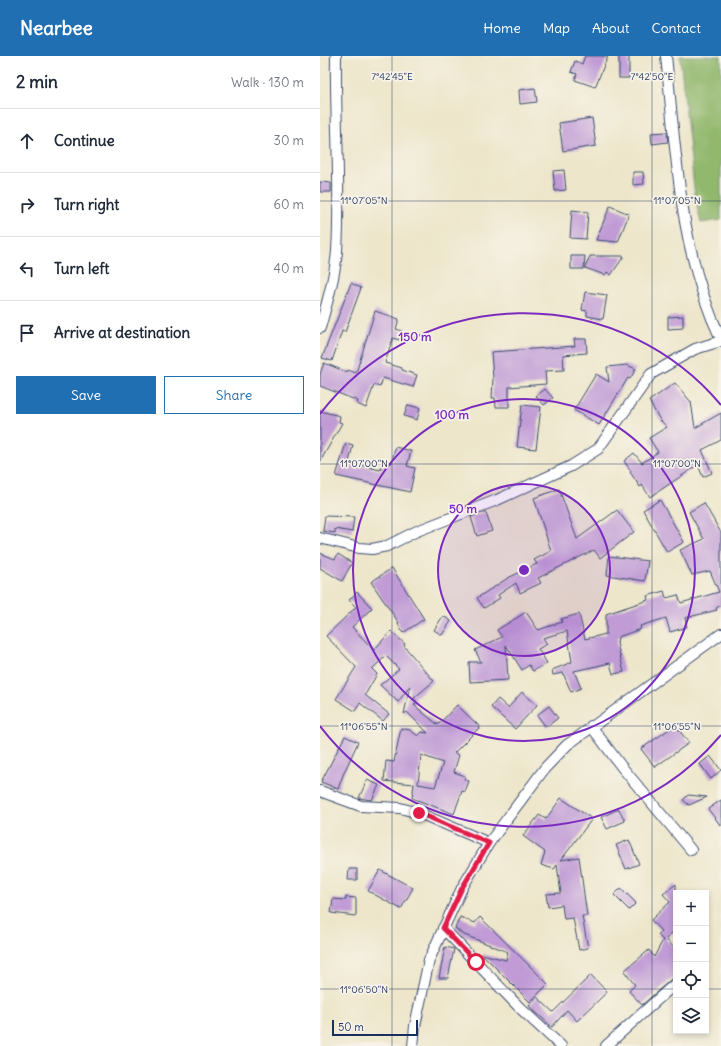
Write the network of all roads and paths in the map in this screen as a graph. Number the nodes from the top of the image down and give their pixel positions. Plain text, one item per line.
1 (336, 56) edge
2 (666, 56) edge
3 (320, 328) edge
4 (721, 340) edge
5 (320, 538) edge
6 (721, 634) edge
7 (591, 726) junction
8 (320, 791) edge
9 (489, 843) junction
10 (691, 850) dead end
11 (443, 928) junction
12 (673, 986) edge
13 (414, 1046) edge
14 (561, 1046) edge
15 (606, 1046) edge

1 - 3 street
2 - 4 street
4 - 5 street
6 - 7 street
7 - 9 street
7 - 10 street
8 - 9 street
9 - 11 street
11 - 13 street
11 - 14 street
12 - 15 street

